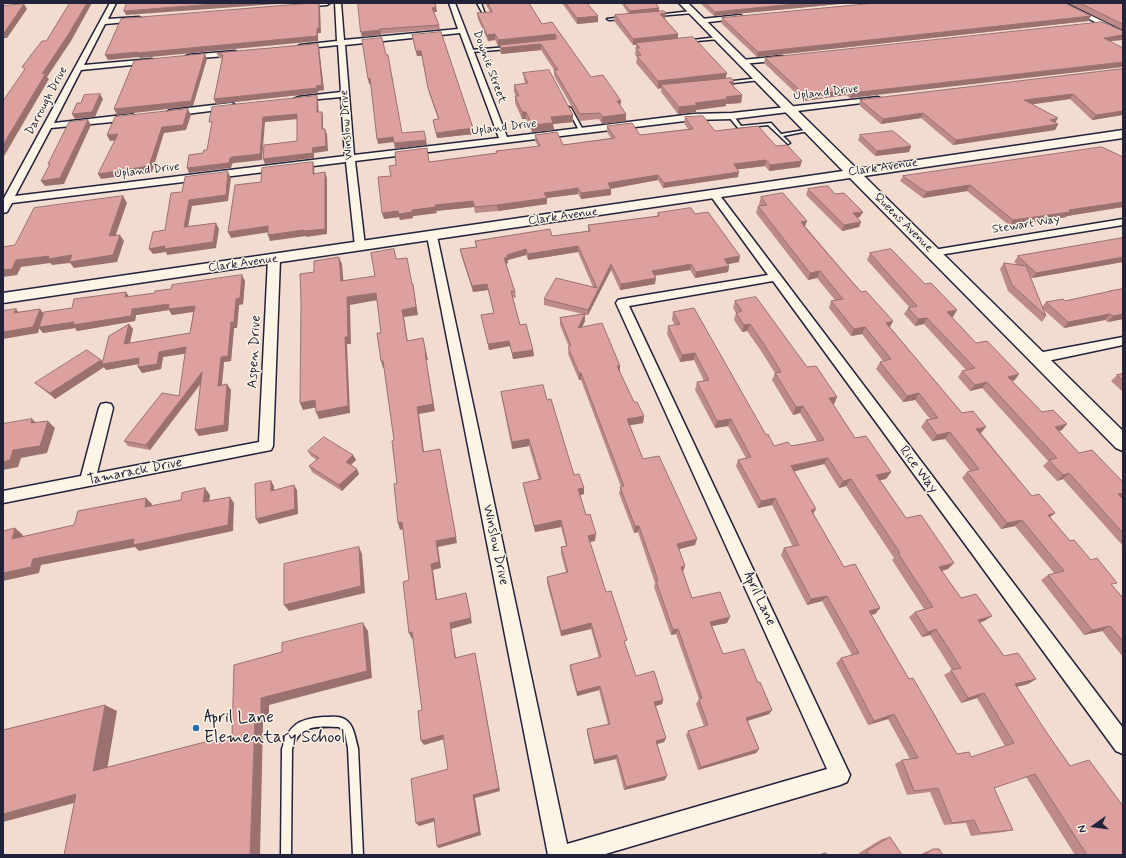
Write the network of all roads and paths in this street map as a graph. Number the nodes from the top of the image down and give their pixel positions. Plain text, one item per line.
1 (113, 3) edge
2 (327, 3) edge
3 (338, 3) edge
4 (452, 3) edge
5 (480, 3) edge
6 (1060, 3) edge
7 (296, 6) edge
8 (692, 12) edge
9 (484, 13) edge
10 (654, 15) edge
11 (632, 17) edge
12 (747, 17) edge
13 (149, 18) edge
14 (609, 19) dead end
15 (102, 22) junction
16 (1101, 23) junction
17 (1083, 25) edge
18 (463, 31) junction
19 (1123, 34) edge
20 (718, 38) junction
21 (680, 42) edge
22 (341, 43) junction
23 (295, 47) edge
24 (514, 47) edge
25 (471, 51) junction
26 (241, 52) edge
27 (179, 58) edge
28 (786, 58) edge
29 (163, 60) edge
30 (742, 62) junction
31 (78, 68) junction
32 (759, 79) junction
33 (721, 83) edge
34 (345, 94) junction
35 (890, 97) edge
36 (290, 100) edge
37 (567, 104) edge
38 (243, 105) edge
39 (789, 109) junction
40 (165, 113) edge
41 (142, 116) edge
42 (731, 116) junction
43 (48, 126) junction
44 (581, 130) junction
45 (811, 130) junction
46 (1123, 134) edge
47 (780, 135) junction
48 (504, 140) junction
49 (788, 143) dead end
50 (350, 159) junction
51 (854, 172) junction
52 (715, 195) junction
53 (8, 200) junction
54 (3, 210) edge
55 (1123, 222) edge
56 (432, 236) junction
57 (360, 246) junction
58 (933, 253) junction
59 (274, 259) junction
60 (775, 277) junction
61 (3, 298) edge
62 (1123, 341) edge
63 (1038, 358) junction
64 (106, 408) dead end
65 (1123, 443) edge
66 (266, 446) joint
67 (87, 481) junction
68 (3, 497) edge
69 (1123, 744) edge
70 (286, 855) edge
71 (358, 855) edge
72 (559, 855) edge
73 (565, 855) edge

1 - 15 street, Darrough Drive
2 - 7 street
3 - 22 street, Winslow Drive
4 - 18 street, Downie Street
5 - 9 lane
6 - 16 street
8 - 10 lane
8 - 12 street
8 - 20 street, Queens Avenue
11 - 14 lane
13 - 15 street
15 - 31 street, Darrough Drive
16 - 17 street
16 - 19 street
18 - 22 street
18 - 25 street, Downie Street
20 - 21 lane
20 - 30 street, Queens Avenue
22 - 23 street
22 - 34 street, Winslow Drive
24 - 25 lane
25 - 48 street, Downie Street
26 - 27 street
28 - 30 street
29 - 31 street
30 - 32 street, Queens Avenue
31 - 43 street, Darrough Drive
32 - 33 lane
32 - 39 street, Queens Avenue
34 - 36 street
34 - 50 street, Winslow Drive
35 - 39 street, Upland Drive
37 - 44 lane
38 - 40 street
39 - 42 street, Upland Drive
39 - 45 street, Queens Avenue
41 - 43 street
42 - 44 street, Upland Drive
42 - 47 lane
43 - 53 street, Darrough Drive
44 - 48 street, Upland Drive
45 - 47 lane
45 - 51 street, Queens Avenue
46 - 51 street, Clark Avenue
47 - 49 lane
48 - 50 street, Upland Drive
50 - 53 street, Upland Drive
50 - 57 street, Winslow Drive
51 - 52 street, Clark Avenue
51 - 58 street, Queens Avenue
52 - 56 street, Clark Avenue
52 - 60 street, Rice Way
53 - 54 street, Darrough Drive
55 - 58 street, Stewart Way
56 - 57 street, Clark Avenue
56 - 72 street, Winslow Drive
57 - 59 street, Clark Avenue
58 - 63 street, Queens Avenue
59 - 61 street, Clark Avenue
59 - 66 street, Aspen Drive
60 - 69 street, Rice Way
60 - 73 street, April Lane
62 - 63 street
63 - 65 street, Queens Avenue
64 - 67 street
66 - 67 street, Tamarack Drive
67 - 68 street, Tamarack Drive
70 - 71 lane

